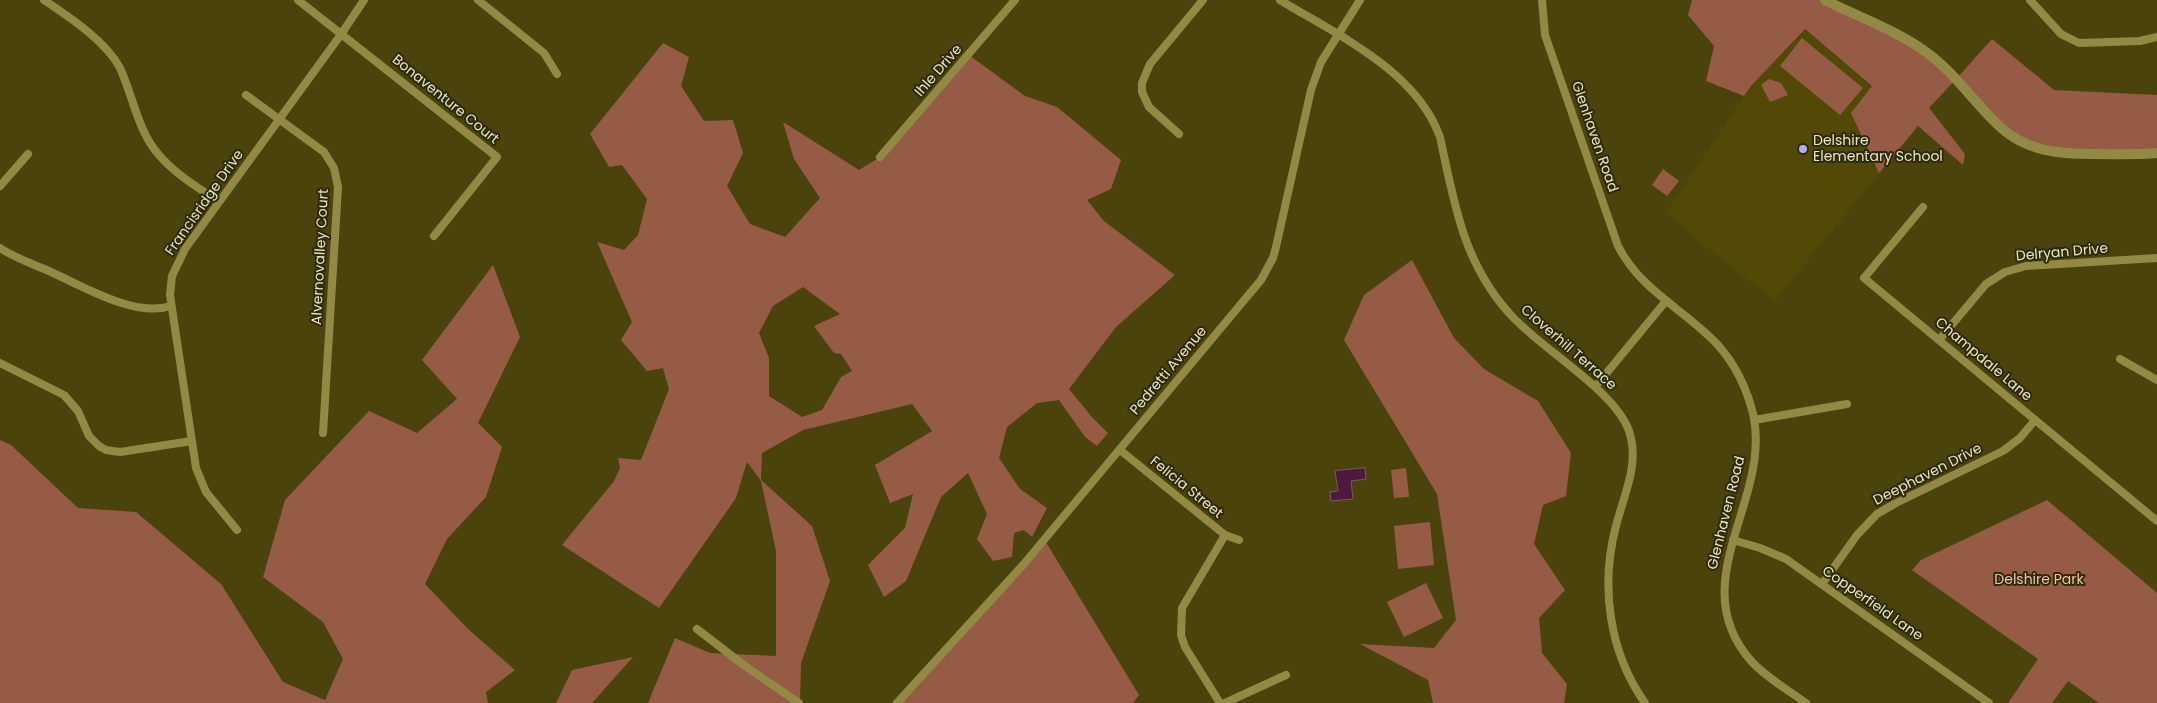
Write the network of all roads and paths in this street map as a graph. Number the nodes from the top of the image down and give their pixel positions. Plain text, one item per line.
1 (44, 0) edge
2 (298, 0) edge
3 (364, 0) edge
4 (478, 0) edge
5 (1015, 0) edge
6 (1203, 0) edge
7 (1280, 0) edge
8 (1360, 0) edge
9 (1542, 0) edge
10 (1825, 0) edge
11 (2030, 0) edge
12 (342, 33) junction
13 (1338, 36) junction
14 (2157, 37) edge
15 (558, 74) dead end
16 (246, 95) dead end
17 (280, 120) junction
18 (1179, 134) dead end
19 (2157, 153) edge
20 (28, 154) dead end
21 (880, 157) dead end
22 (0, 186) edge
23 (219, 202) junction
24 (1923, 207) dead end
25 (434, 236) dead end
26 (0, 248) edge
27 (2157, 258) edge
28 (1666, 301) junction
29 (171, 306) junction
30 (1939, 340) junction
31 (2120, 359) dead end
32 (0, 363) edge
33 (2157, 380) edge
34 (1595, 387) junction
35 (1847, 404) dead end
36 (1754, 420) junction
37 (2035, 420) junction
38 (323, 433) dead end
39 (192, 441) junction
40 (1120, 450) junction
41 (2157, 509) edge
42 (2154, 518) edge
43 (237, 530) dead end
44 (1225, 536) junction
45 (1239, 540) dead end
46 (1733, 540) junction
47 (1822, 584) junction
48 (697, 629) dead end
49 (1286, 675) dead end
50 (799, 703) edge
51 (897, 703) edge
52 (1220, 703) edge
53 (1225, 703) edge
54 (1645, 703) edge
55 (1806, 703) edge
56 (1989, 703) edge

1 - 23 street
2 - 12 street, Bonaventure Court
3 - 12 street, Francisridge Drive
4 - 15 street
5 - 21 street, Ihle Drive
6 - 18 street
7 - 13 street, Cloverhill Terrace
8 - 13 street, Pedretti Avenue
9 - 28 street, Glenhaven Road
10 - 19 street
11 - 14 street
12 - 17 street, Francisridge Drive
12 - 25 street, Bonaventure Court
13 - 34 street, Cloverhill Terrace
13 - 40 street, Pedretti Avenue
16 - 17 street, Alvernovalley Court
17 - 23 street, Francisridge Drive
17 - 38 street, Alvernovalley Court
20 - 22 street
23 - 29 street, Francisridge Drive
24 - 30 street, Champdale Lane
26 - 29 street
27 - 30 street, Delryan Drive
28 - 34 street
28 - 36 street, Glenhaven Road
29 - 39 street, Francisridge Drive
30 - 37 street, Champdale Lane
31 - 33 street
32 - 39 street
34 - 54 street, Cloverhill Terrace
35 - 36 street
36 - 46 street, Glenhaven Road
37 - 42 street, Champdale Lane
37 - 47 street, Deephaven Drive
39 - 43 street, Francisridge Drive
40 - 44 street, Felicia Street
40 - 51 street, Pedretti Avenue
41 - 42 street
44 - 45 street, Felicia Street
44 - 52 street
46 - 47 street, Copperfield Lane
46 - 55 street, Glenhaven Road
47 - 56 street, Copperfield Lane
48 - 50 street
49 - 53 street

